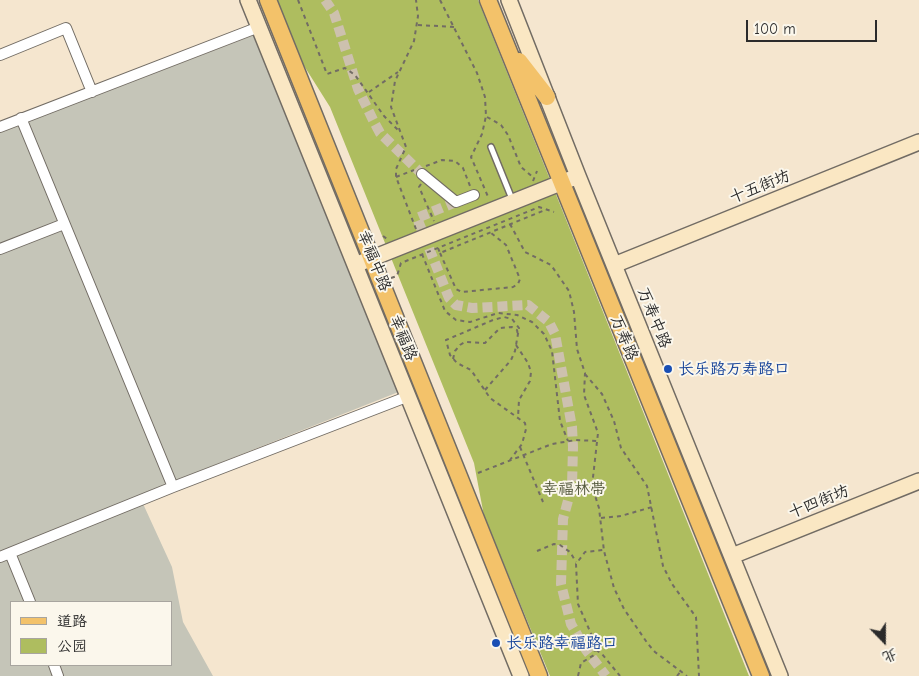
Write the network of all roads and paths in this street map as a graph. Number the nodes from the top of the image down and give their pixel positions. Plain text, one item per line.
1 (248, 0) edge
2 (268, 0) edge
3 (298, 0) edge
4 (416, 0) edge
5 (440, 0) edge
6 (488, 0) edge
7 (509, 0) edge
8 (418, 25) junction
9 (259, 27) junction
10 (455, 28) junction
11 (283, 38) junction
12 (506, 46) junction
13 (0, 55) edge
14 (399, 70) junction
15 (92, 92) junction
16 (368, 92) junction
17 (547, 97) junction
18 (486, 116) junction
19 (21, 118) junction
20 (0, 127) edge
21 (400, 131) junction
22 (919, 142) edge
23 (491, 148) dead end
24 (312, 158) junction
25 (422, 174) tunnel mouth
26 (578, 176) junction
27 (396, 177) junction
28 (534, 178) dead end
29 (562, 183) junction
30 (419, 187) dead end
31 (474, 195) joint
32 (490, 201) dead end
33 (513, 202) junction
34 (545, 210) junction
35 (554, 212) dead end
36 (64, 224) junction
37 (434, 224) dead end
38 (510, 224) junction
39 (417, 231) dead end
40 (491, 233) dead end
41 (438, 248) junction
42 (0, 249) edge
43 (440, 253) junction
44 (422, 254) junction
45 (364, 262) junction
46 (614, 265) junction
47 (381, 282) junction
48 (519, 335) junction
49 (516, 344) junction
50 (648, 348) junction
51 (453, 360) junction
52 (585, 373) junction
53 (485, 390) junction
54 (409, 396) junction
55 (518, 417) junction
56 (568, 441) junction
57 (598, 441) junction
58 (520, 447) junction
59 (669, 448) junction
60 (523, 454) junction
61 (510, 460) junction
62 (478, 474) dead end
63 (919, 481) edge
64 (173, 487) junction
65 (542, 502) dead end
66 (652, 507) junction
67 (600, 518) junction
68 (604, 550) junction
69 (537, 551) dead end
70 (10, 553) junction
71 (732, 556) junction
72 (0, 557) edge
73 (576, 564) junction
74 (30, 601) edge
75 (596, 650) junction
76 (681, 671) junction
77 (521, 676) edge
78 (539, 676) edge
79 (578, 676) edge
80 (620, 676) edge
81 (677, 676) edge
82 (687, 676) edge
83 (699, 676) edge
84 (761, 676) edge
85 (780, 676) edge

1 - 9 main road, 幸福中路
2 - 11 main road, 幸福路
3 - 16 path
4 - 8 path
5 - 10 path
6 - 12 main road, 万寿路
7 - 17 main road, 万寿中路
8 - 10 path
8 - 14 path
9 - 15 street
9 - 24 main road, 幸福中路
10 - 18 path
11 - 24 main road
11 - 45 main road, 幸福路
12 - 17 main road
12 - 29 main road, 万寿路
13 - 15 street
14 - 16 path
14 - 21 path
15 - 19 street
16 - 21 path
17 - 26 main road, 万寿中路
18 - 28 path
18 - 32 path
19 - 20 street
19 - 36 street
21 - 27 path
22 - 46 main road, 十五街坊
23 - 33 lane
24 - 45 main road, 幸福中路
25 - 31 street
26 - 29 main road
26 - 46 main road, 万寿中路
27 - 31 path
27 - 39 path
29 - 33 main road
29 - 59 main road, 万寿路
30 - 37 path
33 - 45 main road
34 - 35 path
34 - 38 path
34 - 41 path
36 - 42 street
36 - 64 street
38 - 43 path
38 - 52 path
40 - 43 path
41 - 43 path
41 - 44 path
44 - 47 path
44 - 56 path
45 - 47 main road, 幸福路
45 - 54 main road, 幸福中路
46 - 50 main road, 万寿中路
47 - 78 main road, 幸福路
48 - 49 path
48 - 51 path
48 - 51 path
49 - 53 path
49 - 55 path
50 - 59 main road
50 - 71 main road, 万寿中路
51 - 53 path
52 - 57 path
52 - 66 path
53 - 55 path
54 - 64 street
54 - 77 main road, 幸福中路
55 - 58 path
56 - 57 path
56 - 60 path
57 - 67 path
58 - 60 path
58 - 61 path
59 - 84 main road, 万寿路
60 - 61 path
60 - 65 path
61 - 62 path
63 - 71 main road, 十四街坊
64 - 70 street
66 - 67 path
66 - 83 path
67 - 68 path
68 - 73 path
68 - 76 path
69 - 73 path
70 - 72 street
70 - 74 street
71 - 85 main road, 万寿中路
73 - 75 path
75 - 79 path
75 - 80 path
76 - 81 path
76 - 82 path

